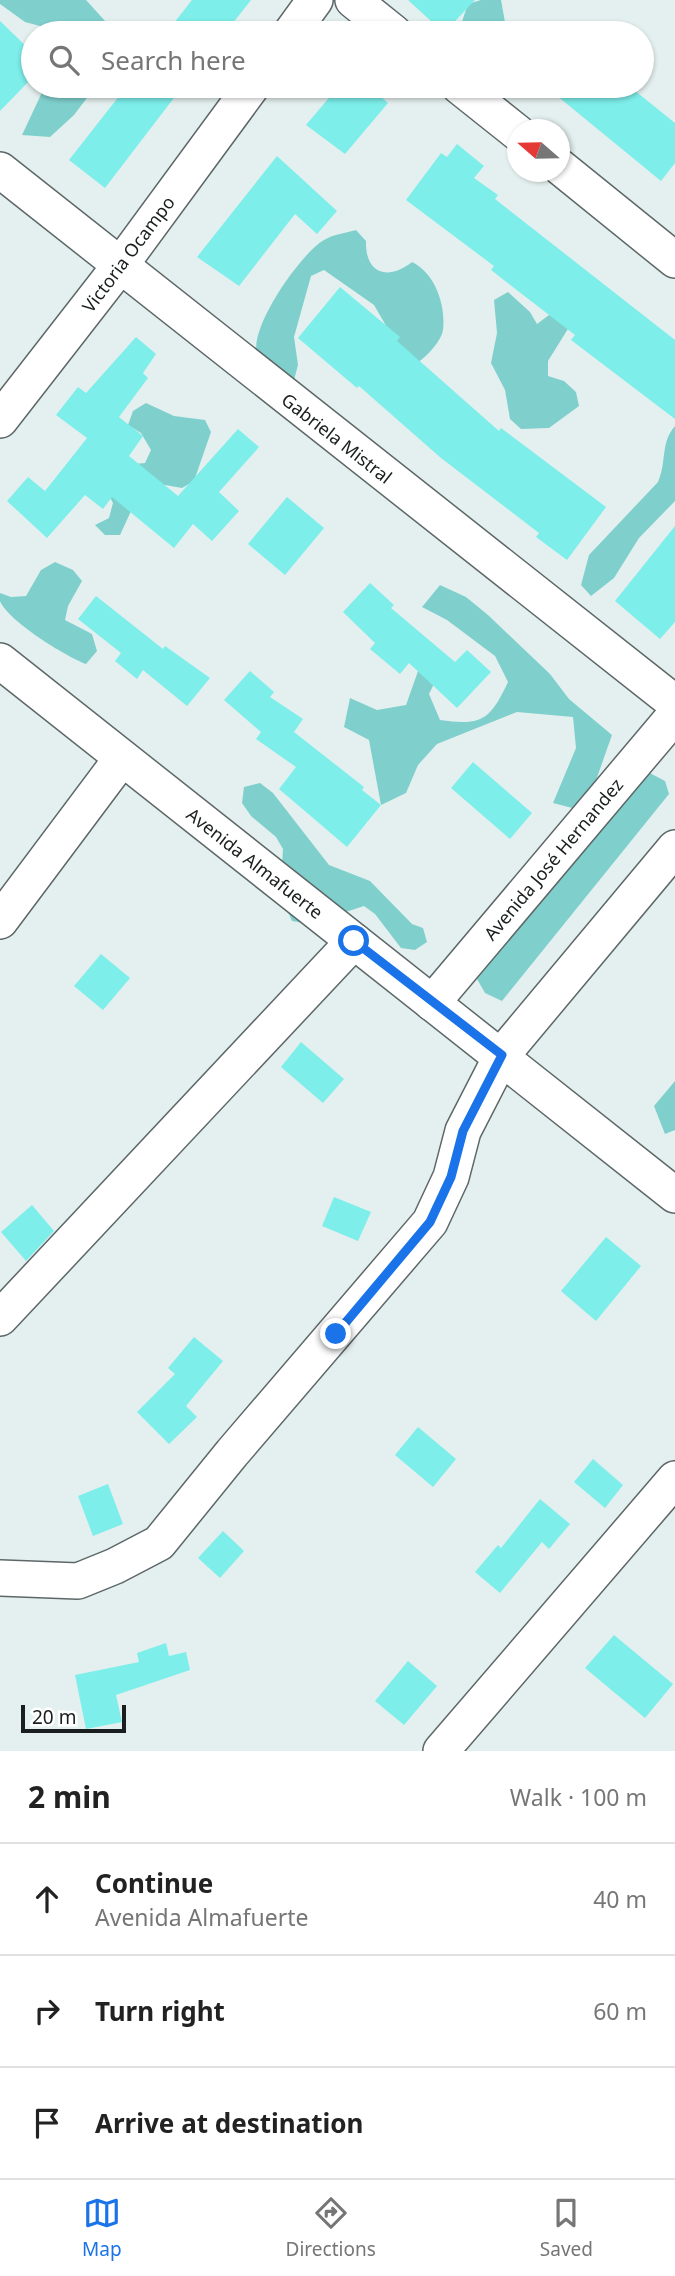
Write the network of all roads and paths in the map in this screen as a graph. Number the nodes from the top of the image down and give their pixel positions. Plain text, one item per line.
1 (315, 0) edge
2 (353, 0) edge
3 (300, 21) edge
4 (379, 21) edge
5 (243, 98) edge
6 (474, 98) edge
7 (507, 125) edge
8 (0, 170) edge
9 (570, 176) edge
10 (675, 260) edge
11 (119, 267) junction
12 (0, 420) edge
13 (0, 662) edge
14 (675, 703) edge
15 (675, 715) edge
16 (122, 758) junction
17 (675, 848) edge
18 (0, 921) edge
19 (354, 941) junction
20 (432, 1003) junction
21 (502, 1055) junction
22 (675, 1195) edge
23 (0, 1318) edge
24 (675, 1479) edge
25 (0, 1578) edge
26 (441, 1751) edge

1 - 3 street
2 - 4 street
5 - 11 street, Victoria Ocampo
6 - 7 street
8 - 11 street, Gabriela Mistral
9 - 10 street
11 - 12 street, Victoria Ocampo
11 - 14 street, Gabriela Mistral
13 - 16 street, Avenida Almafuerte
15 - 20 street, Avenida José Hernandez
16 - 18 street
16 - 19 street, Avenida Almafuerte
17 - 21 street
19 - 20 street, Avenida Almafuerte
19 - 23 street
20 - 21 street, Avenida Almafuerte
21 - 22 street, Avenida Almafuerte
21 - 25 street
24 - 26 street

